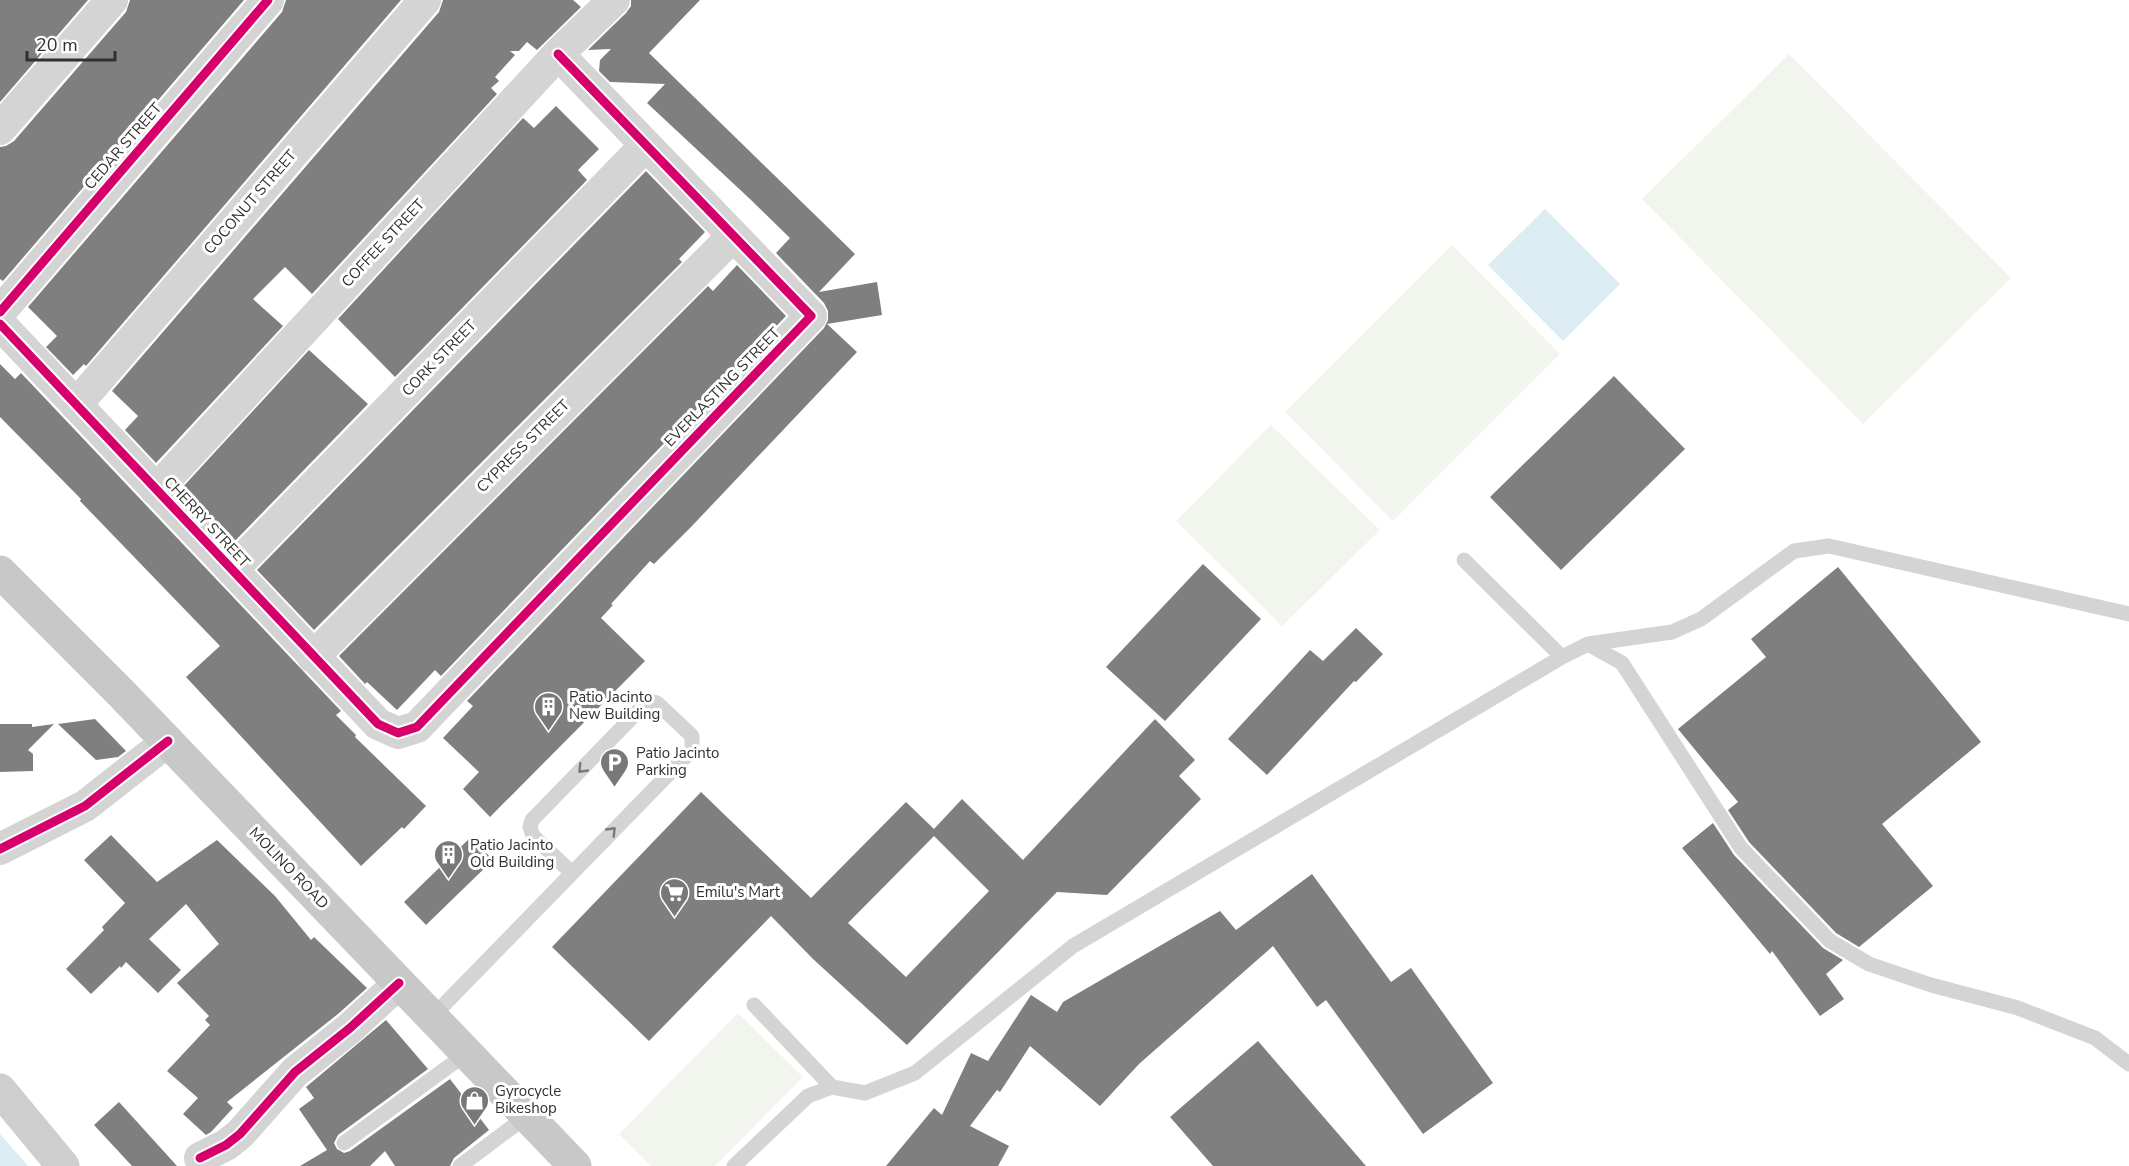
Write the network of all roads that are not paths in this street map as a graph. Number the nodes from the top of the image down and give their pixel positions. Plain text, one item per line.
1 (112, 0) edge
2 (268, 0) edge
3 (425, 0) edge
4 (614, 0) edge
5 (558, 54) junction
6 (0, 129) edge
7 (646, 145) junction
8 (733, 236) junction
9 (0, 312) edge
10 (0, 324) edge
11 (76, 405) junction
12 (156, 490) junction
13 (1464, 560) dead end
14 (232, 570) junction
15 (0, 572) edge
16 (2129, 614) edge
17 (1588, 644) junction
18 (313, 657) junction
19 (1562, 657) junction
20 (398, 734) joint
21 (168, 741) junction
22 (0, 849) edge
23 (572, 873) junction
24 (399, 983) junction
25 (754, 1005) dead end
26 (432, 1017) junction
27 (467, 1053) junction
28 (2129, 1064) edge
29 (832, 1087) junction
30 (0, 1090) edge
31 (527, 1116) junction
32 (344, 1143) dead end
33 (200, 1158) dead end
34 (63, 1166) edge
35 (460, 1166) edge
36 (575, 1166) edge
37 (734, 1166) edge

1 - 6 street
2 - 9 street, CEDAR STREET
3 - 11 street, COCONUT STREET
4 - 5 street, COFFEE STREET
5 - 7 street, EVERLASTING STREET
5 - 12 street, COFFEE STREET
7 - 8 street, EVERLASTING STREET
7 - 14 street, CORK STREET
8 - 18 street, CYPRESS STREET
8 - 20 street, EVERLASTING STREET
10 - 11 street, CHERRY STREET
11 - 12 street, CHERRY STREET
12 - 14 street, CHERRY STREET
13 - 19 lane
14 - 18 street, CHERRY STREET
15 - 21 main road, MOLINO ROAD
16 - 17 lane
17 - 19 lane
17 - 28 lane
18 - 20 street, CHERRY STREET
19 - 29 lane
21 - 22 street
21 - 24 main road, MOLINO ROAD
23 -> 23 lane
23 - 26 lane
24 - 26 main road, MOLINO ROAD
24 - 33 street
25 - 29 lane
26 - 27 main road, MOLINO ROAD
27 - 31 main road, MOLINO ROAD
27 - 32 lane
29 - 37 lane
30 - 34 street
31 - 35 lane
31 - 36 main road, MOLINO ROAD

